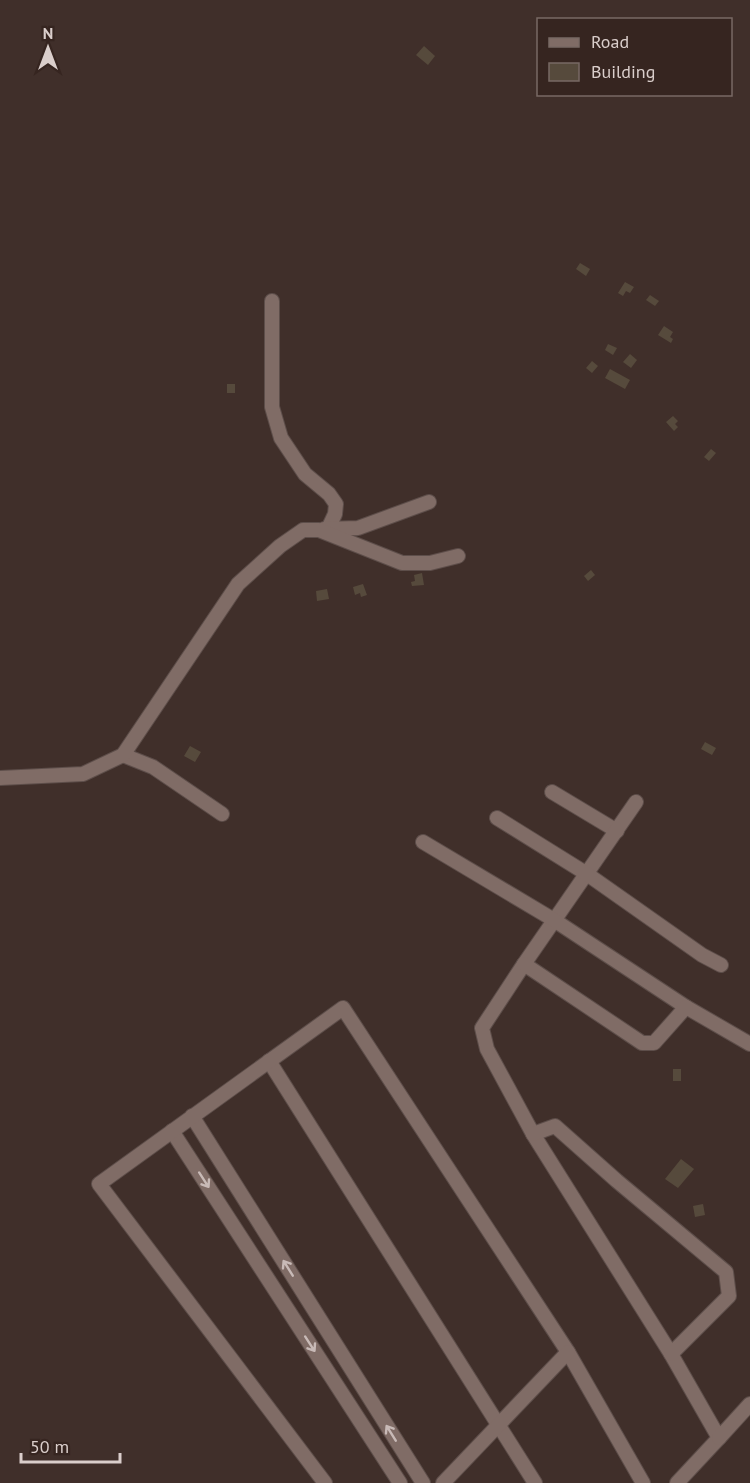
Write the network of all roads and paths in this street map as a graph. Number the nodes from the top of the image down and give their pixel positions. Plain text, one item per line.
1 (272, 301) dead end
2 (429, 502) dead end
3 (323, 529) junction
4 (458, 556) dead end
5 (123, 754) junction
6 (0, 778) edge
7 (552, 792) dead end
8 (636, 802) dead end
9 (222, 814) dead end
10 (497, 818) dead end
11 (617, 831) junction
12 (423, 842) dead end
13 (587, 874) junction
14 (554, 920) junction
15 (524, 964) junction
16 (721, 965) dead end
17 (686, 1007) junction
18 (750, 1044) edge
19 (269, 1061) junction
20 (192, 1116) junction
21 (172, 1131) junction
22 (533, 1134) junction
23 (568, 1352) junction
24 (671, 1354) junction
25 (750, 1404) edge
26 (499, 1425) junction
27 (719, 1438) junction
28 (325, 1483) edge
29 (400, 1483) edge
30 (423, 1483) edge
31 (443, 1483) edge
32 (535, 1483) edge
33 (643, 1483) edge
34 (677, 1483) edge

1 - 3 street
2 - 3 street
3 - 4 street
3 - 5 street
5 - 6 street
5 - 9 street
7 - 11 street
8 - 11 street
10 - 13 street
11 - 13 street
12 - 14 street
13 - 14 street
13 - 16 street
14 - 15 street
14 - 17 street
15 - 17 street
15 - 22 street
17 - 18 street
19 - 20 street
19 - 23 street
19 - 26 street
20 - 21 street
30 -> 20 street
21 - 28 street
21 -> 29 street
22 - 24 street
22 - 24 street
23 - 26 street
23 - 33 street
24 - 27 street
25 - 27 street
26 - 31 street
26 - 32 street
27 - 34 street

